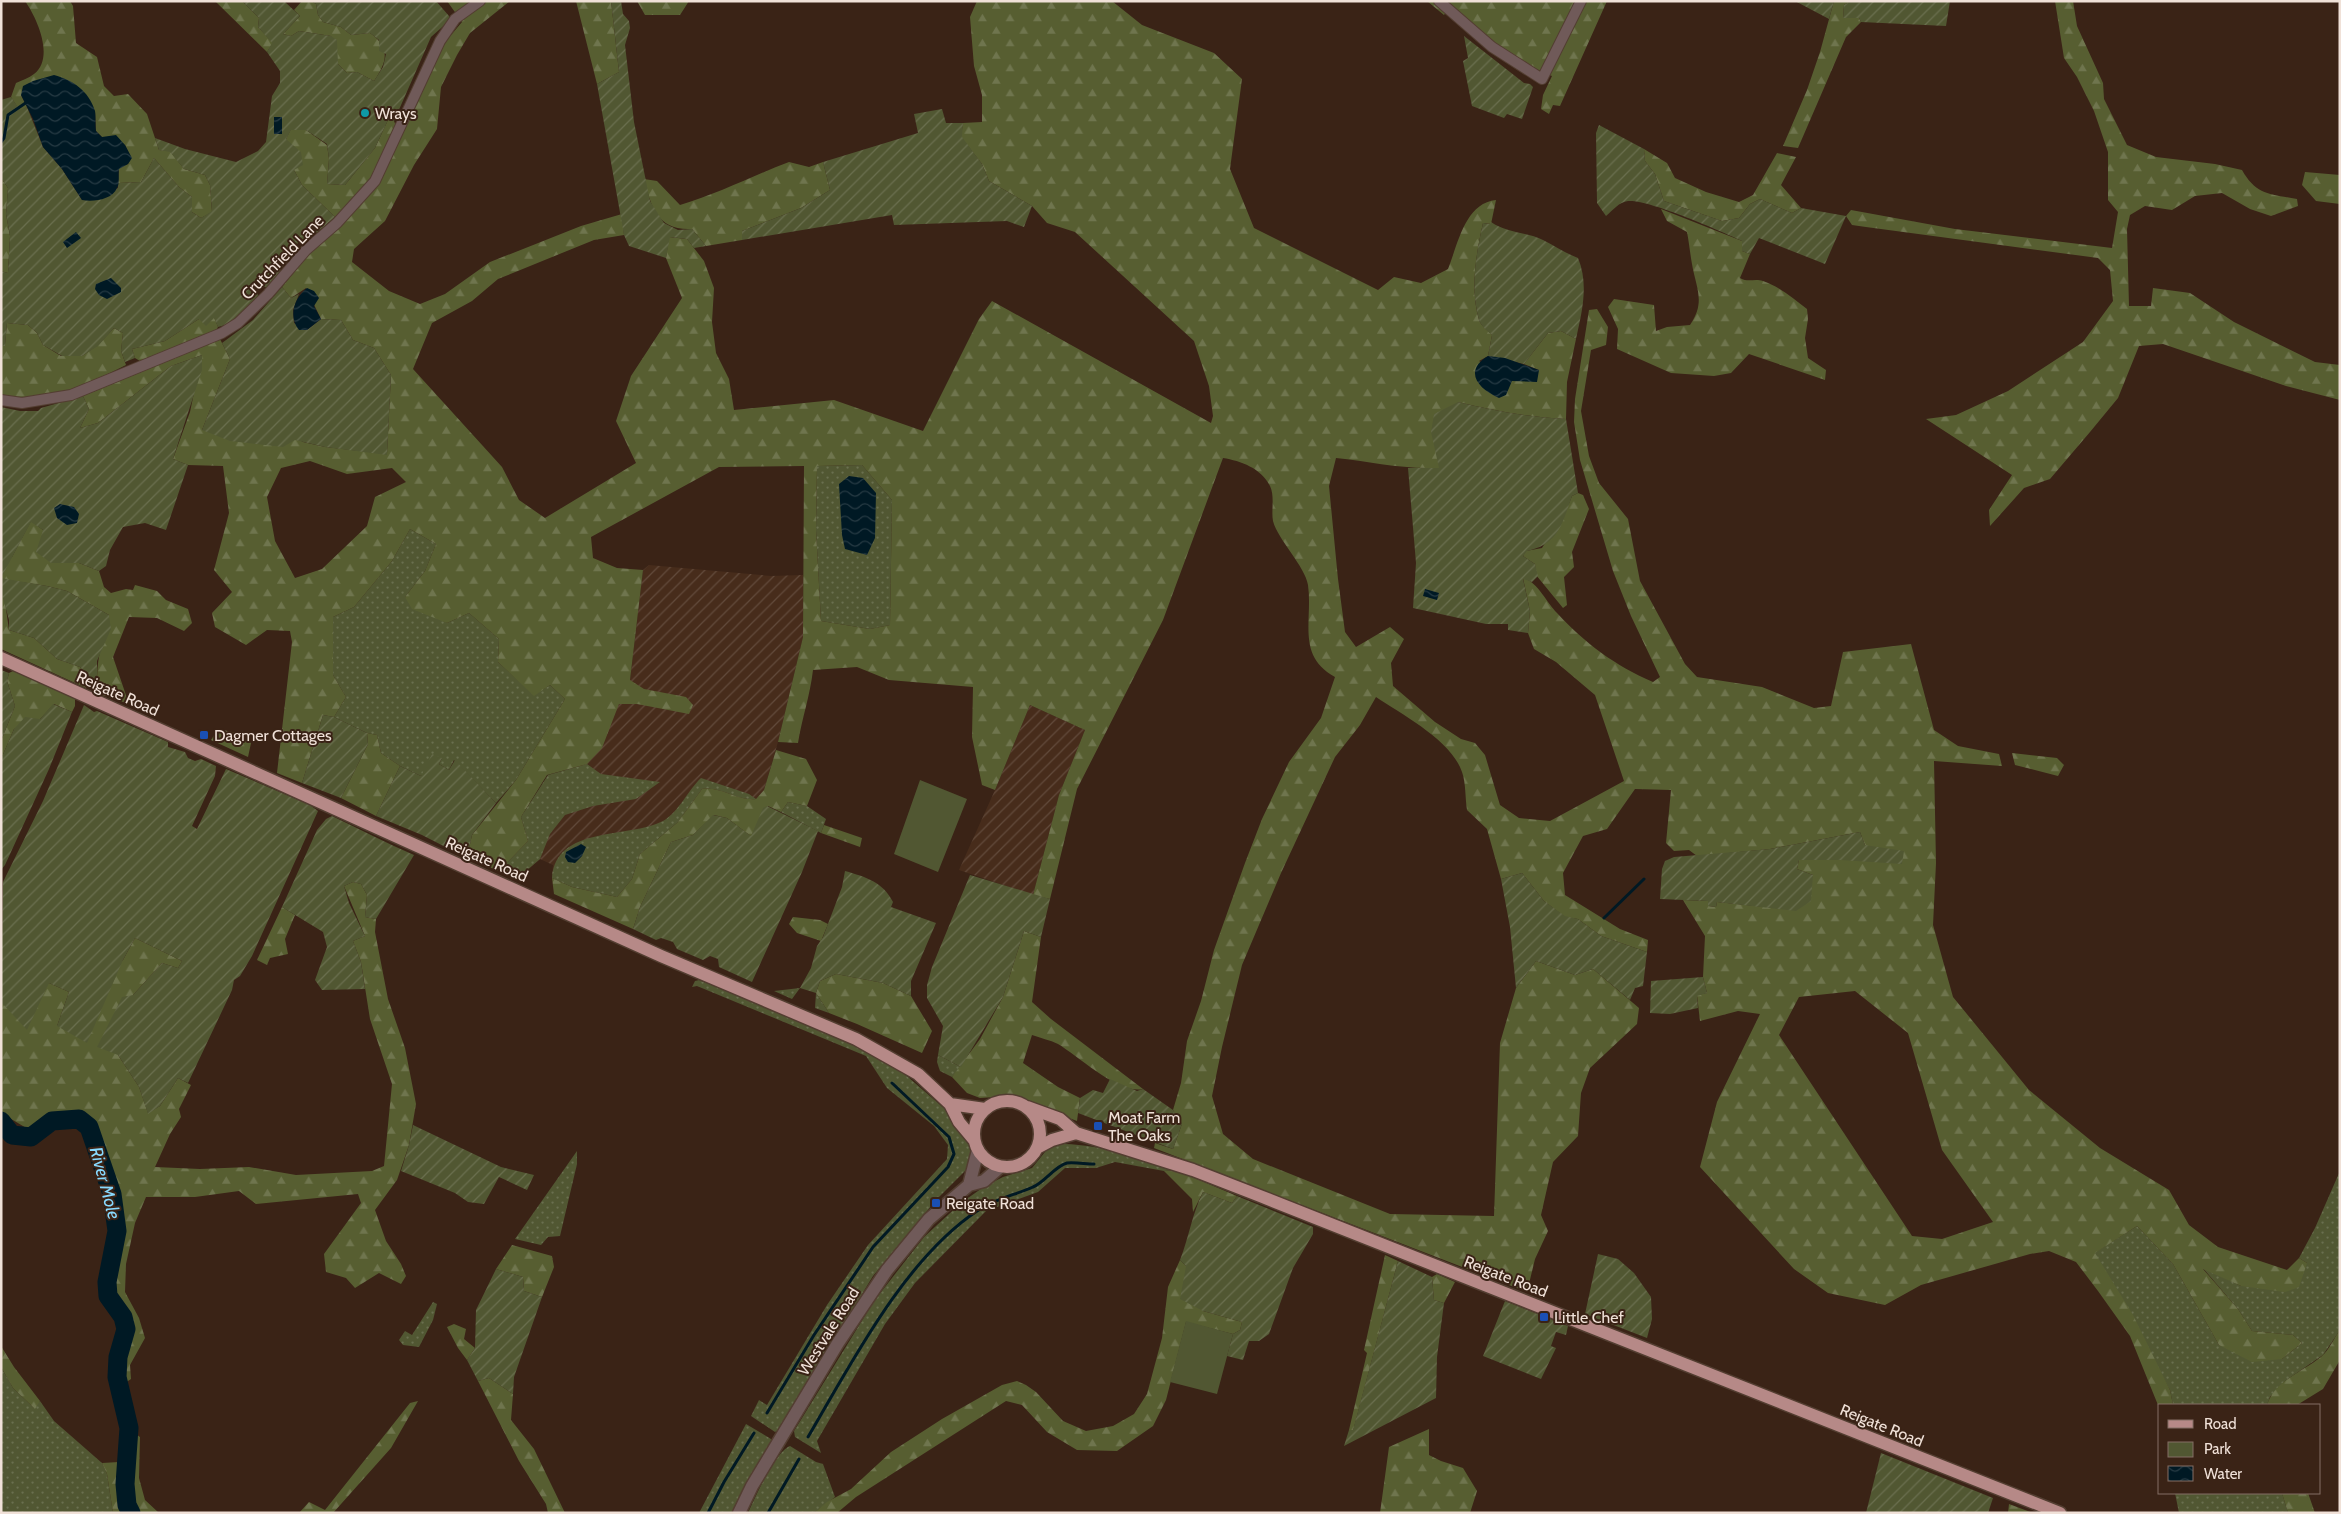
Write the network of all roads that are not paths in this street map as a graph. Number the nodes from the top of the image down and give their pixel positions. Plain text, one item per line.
1 (480, 1) edge
2 (1439, 1) edge
3 (1581, 1) edge
4 (1, 400) edge
5 (1, 658) edge
6 (950, 1104) junction
7 (1026, 1107) junction
8 (985, 1109) junction
9 (1076, 1132) junction
10 (976, 1145) junction
11 (1037, 1148) junction
12 (1000, 1167) junction
13 (969, 1185) junction
14 (739, 1513) edge
15 (2060, 1513) edge

1 - 4 street, Crutchfield Lane
2 - 3 street
5 - 6 main road, Reigate Road
6 - 8 main road
6 - 10 main road, Reigate Road
7 - 8 main road
7 - 9 main road, Reigate Road
7 - 11 main road
8 - 10 main road
9 - 11 main road
9 - 15 main road, Reigate Road
10 - 12 main road
10 - 13 street
11 - 12 main road
12 - 13 street, Westvale Road
13 - 14 street, Westvale Road

